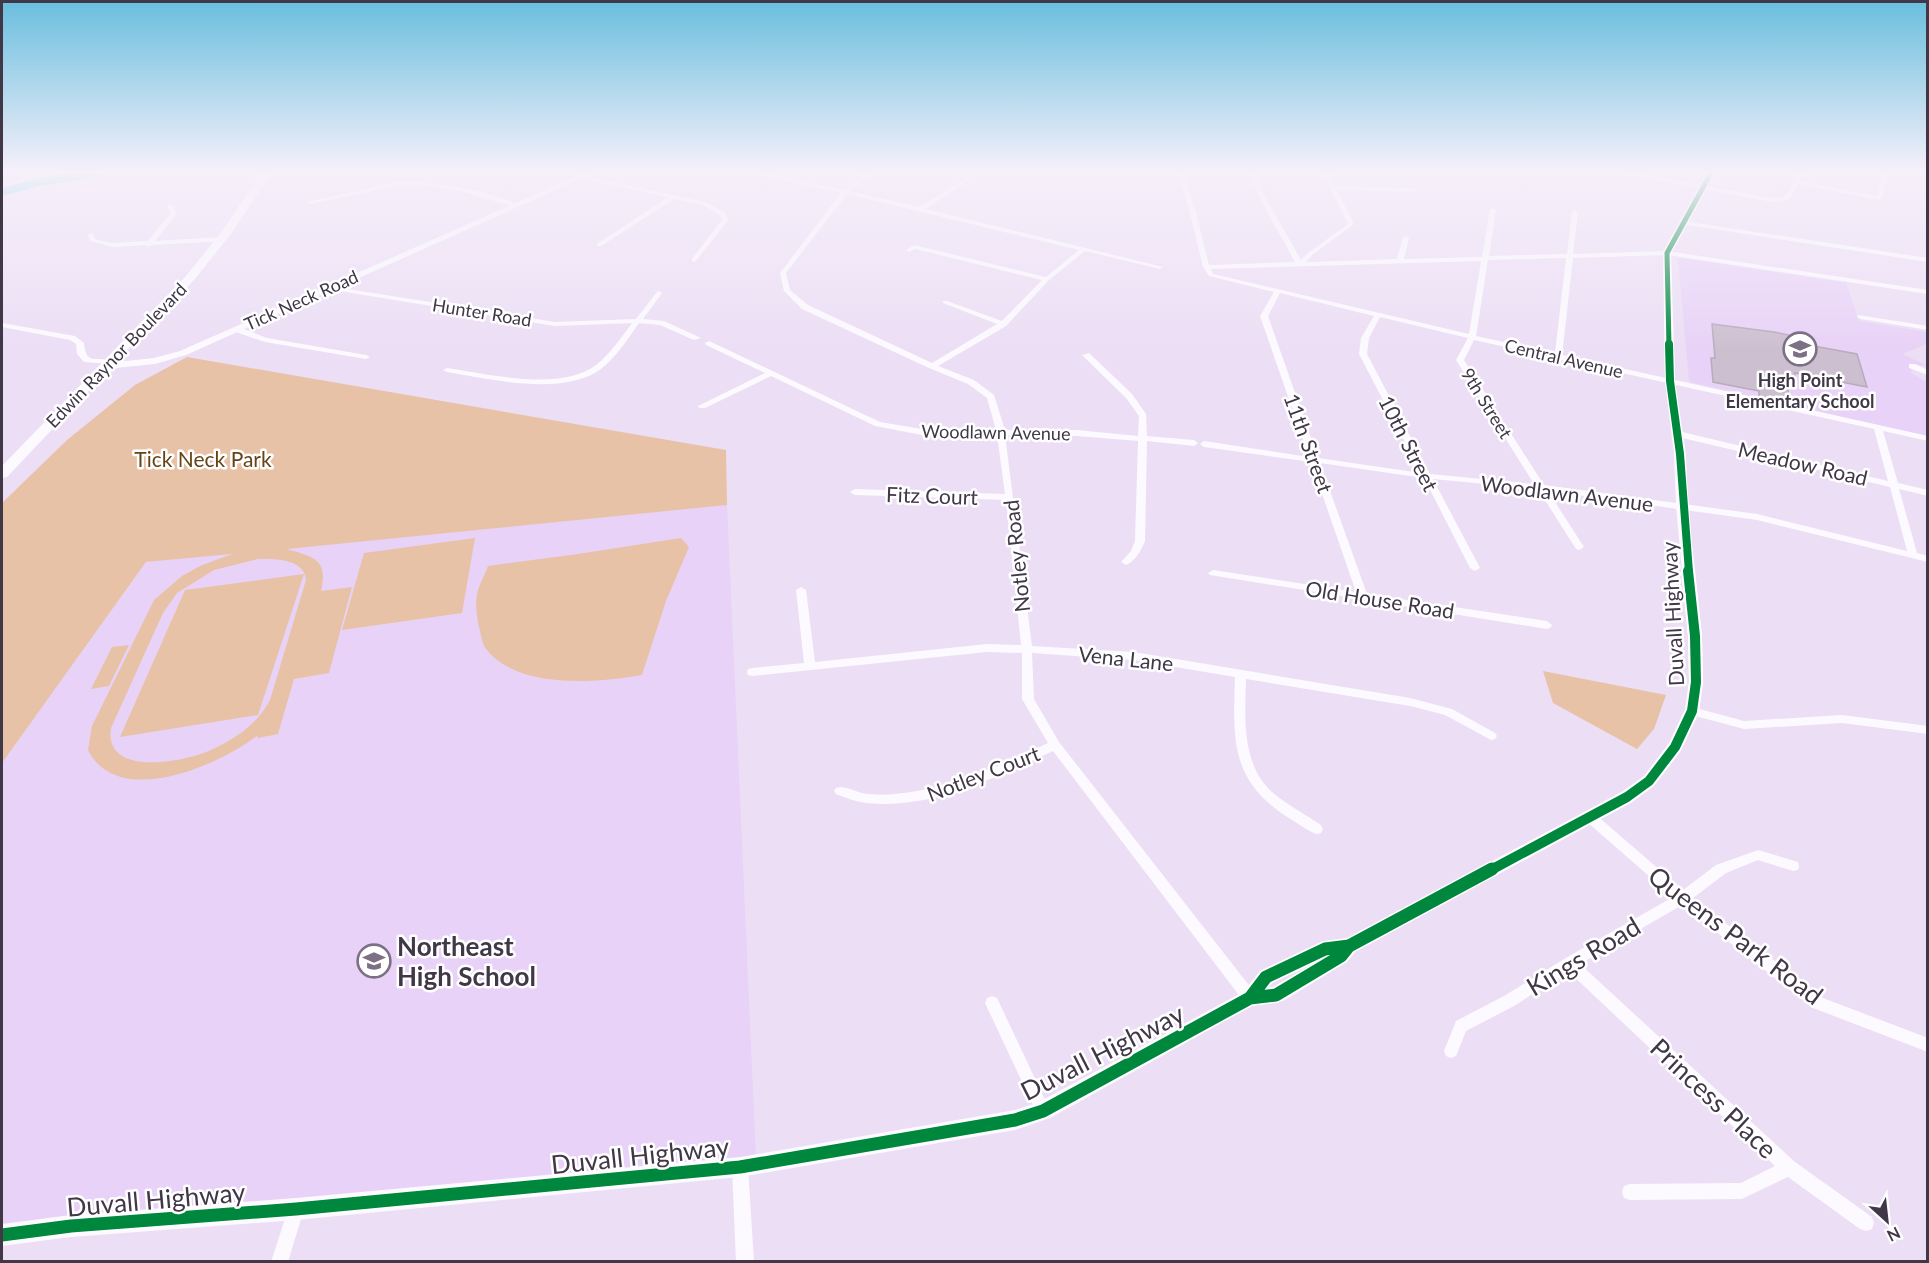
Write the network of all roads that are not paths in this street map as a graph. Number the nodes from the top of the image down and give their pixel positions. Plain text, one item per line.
1 (159, 232) edge
2 (227, 232) edge
3 (455, 232) edge
4 (620, 232) edge
5 (715, 232) edge
6 (813, 232) edge
7 (1014, 232) edge
8 (1198, 232) edge
9 (1282, 232) edge
10 (1340, 232) edge
11 (1489, 232) edge
12 (1572, 232) edge
13 (1678, 232) edge
14 (1742, 232) edge
15 (91, 235) dead end
16 (1406, 238) dead end
17 (222, 239) junction
18 (148, 245) junction
19 (600, 245) dead end
20 (909, 250) dead end
21 (1083, 250) junction
22 (1667, 253) junction
23 (1569, 256) junction
24 (1485, 258) junction
25 (694, 260) dead end
26 (1928, 260) edge
27 (1400, 261) junction
28 (1300, 265) junction
29 (1160, 267) dead end
30 (1206, 267) junction
31 (1047, 279) junction
32 (329, 288) junction
33 (1277, 292) junction
34 (1928, 292) edge
35 (659, 293) dead end
36 (945, 302) dead end
37 (1378, 315) junction
38 (1861, 317) dead end
39 (636, 321) junction
40 (1003, 324) junction
41 (2, 325) edge
42 (1928, 328) edge
43 (236, 329) junction
44 (1472, 337) junction
45 (697, 338) dead end
46 (709, 343) dead end
47 (1086, 355) dead end
48 (1557, 356) junction
49 (366, 357) dead end
50 (108, 364) junction
51 (932, 366) junction
52 (1912, 366) dead end
53 (447, 370) dead end
54 (1928, 371) edge
55 (771, 373) junction
56 (1670, 381) junction
57 (702, 406) dead end
58 (1878, 429) junction
59 (1000, 434) junction
60 (1678, 434) junction
61 (1142, 438) junction
62 (1928, 439) edge
63 (1314, 459) junction
64 (2, 474) edge
65 (1426, 476) junction
66 (1892, 484) junction
67 (1540, 487) junction
68 (855, 492) dead end
69 (1928, 493) edge
70 (1010, 497) junction
71 (1682, 506) junction
72 (1579, 547) dead end
73 (1912, 555) junction
74 (1928, 559) edge
75 (1126, 562) dead end
76 (1475, 568) dead end
77 (1213, 573) dead end
78 (801, 590) dead end
79 (1363, 597) junction
80 (1547, 625) dead end
81 (1027, 649) junction
82 (810, 665) junction
83 (752, 672) dead end
84 (1240, 675) junction
85 (1692, 711) junction
86 (1928, 730) edge
87 (1491, 736) dead end
88 (1055, 745) junction
89 (840, 791) dead end
90 (1591, 818) junction
91 (1317, 829) dead end
92 (1793, 866) dead end
93 (1683, 898) junction
94 (1569, 963) junction
95 (1250, 998) junction
96 (992, 1003) dead end
97 (1928, 1045) edge
98 (1451, 1052) dead end
99 (1043, 1111) junction
100 (740, 1167) junction
101 (1790, 1168) junction
102 (1630, 1192) dead end
103 (296, 1209) junction
104 (1866, 1223) dead end
105 (2, 1235) edge
106 (279, 1262) edge
107 (745, 1262) edge

1 - 18 street
2 - 17 main road, Edwin Raynor Boulevard
3 - 32 street, Tick Neck Road
4 - 19 street
5 - 25 street
6 - 51 street, Notley Road
7 - 21 street
8 - 30 street
9 - 28 street
10 - 28 street
11 - 24 street, 9th Street
12 - 23 street
13 - 22 street, Duvall Highway
14 - 26 street
15 - 18 street
16 - 27 street
17 - 18 street
17 - 50 main road, Edwin Raynor Boulevard
20 - 31 street
21 - 29 street
21 - 31 street
22 - 23 street
22 - 34 street
22 - 56 street, Duvall Highway
23 - 24 street
23 - 48 street
24 - 27 street
24 - 44 street, 9th Street
27 - 28 street
28 - 30 street
30 - 33 street, Central Avenue
31 - 40 street
32 - 39 street, Hunter Road
32 - 43 street, Tick Neck Road
33 - 37 street, Central Avenue
33 - 63 street, 11th Street
35 - 39 street
36 - 40 street
37 - 44 street, Central Avenue
37 - 65 street, 10th Street
38 - 42 street
39 - 45 street
39 - 53 street
40 - 51 street
41 - 50 street
43 - 49 street
43 - 50 street, Tick Neck Road
44 - 48 street, Central Avenue
44 - 67 street, 9th Street
46 - 55 street, Woodlawn Avenue
47 - 61 street
48 - 56 street, Central Avenue
50 - 64 main road, Edwin Raynor Boulevard
51 - 59 street, Notley Road
52 - 54 street
55 - 57 street
55 - 59 street, Woodlawn Avenue
56 - 58 street, Central Avenue
56 - 60 street, Duvall Highway
58 - 62 street, Central Avenue
58 - 66 street
59 - 61 street, Woodlawn Avenue
59 - 70 street, Notley Road
60 - 66 street, Meadow Road
60 - 71 street, Duvall Highway
61 - 63 street, Woodlawn Avenue
61 - 75 street
63 - 65 street, Woodlawn Avenue
63 - 79 street, 11th Street
65 - 67 street, Woodlawn Avenue
65 - 76 street, 10th Street
66 - 69 street, Meadow Road
66 - 73 street
67 - 71 street, Woodlawn Avenue
67 - 72 street, 9th Street
68 - 70 street, Fitz Court
70 - 81 street, Notley Road
71 - 73 street, Woodlawn Avenue
71 - 85 street, Duvall Highway
73 - 74 street, Woodlawn Avenue
77 - 79 street, Old House Road
78 - 82 street
79 - 80 street, Old House Road
81 - 82 street, Vena Lane
81 - 84 street, Vena Lane
81 - 88 street, Notley Road
82 - 83 street, Vena Lane
84 - 87 street, Vena Lane
84 - 91 street
85 - 86 street
85 - 90 street, Duvall Highway
88 - 89 street, Notley Court
88 - 95 street, Notley Road
90 - 93 street, Queens Park Road
90 - 95 street, Duvall Highway
92 - 93 street, Kings Road
93 - 94 street, Kings Road
93 - 97 street, Queens Park Road
94 - 98 street, Kings Road
94 - 101 street, Princess Place
95 - 99 street, Duvall Highway
96 - 99 street
99 - 100 street, Duvall Highway
100 - 103 street, Duvall Highway
100 - 107 street
101 - 102 street
101 - 104 street, Princess Place
103 - 105 street, Duvall Highway
103 - 106 street

